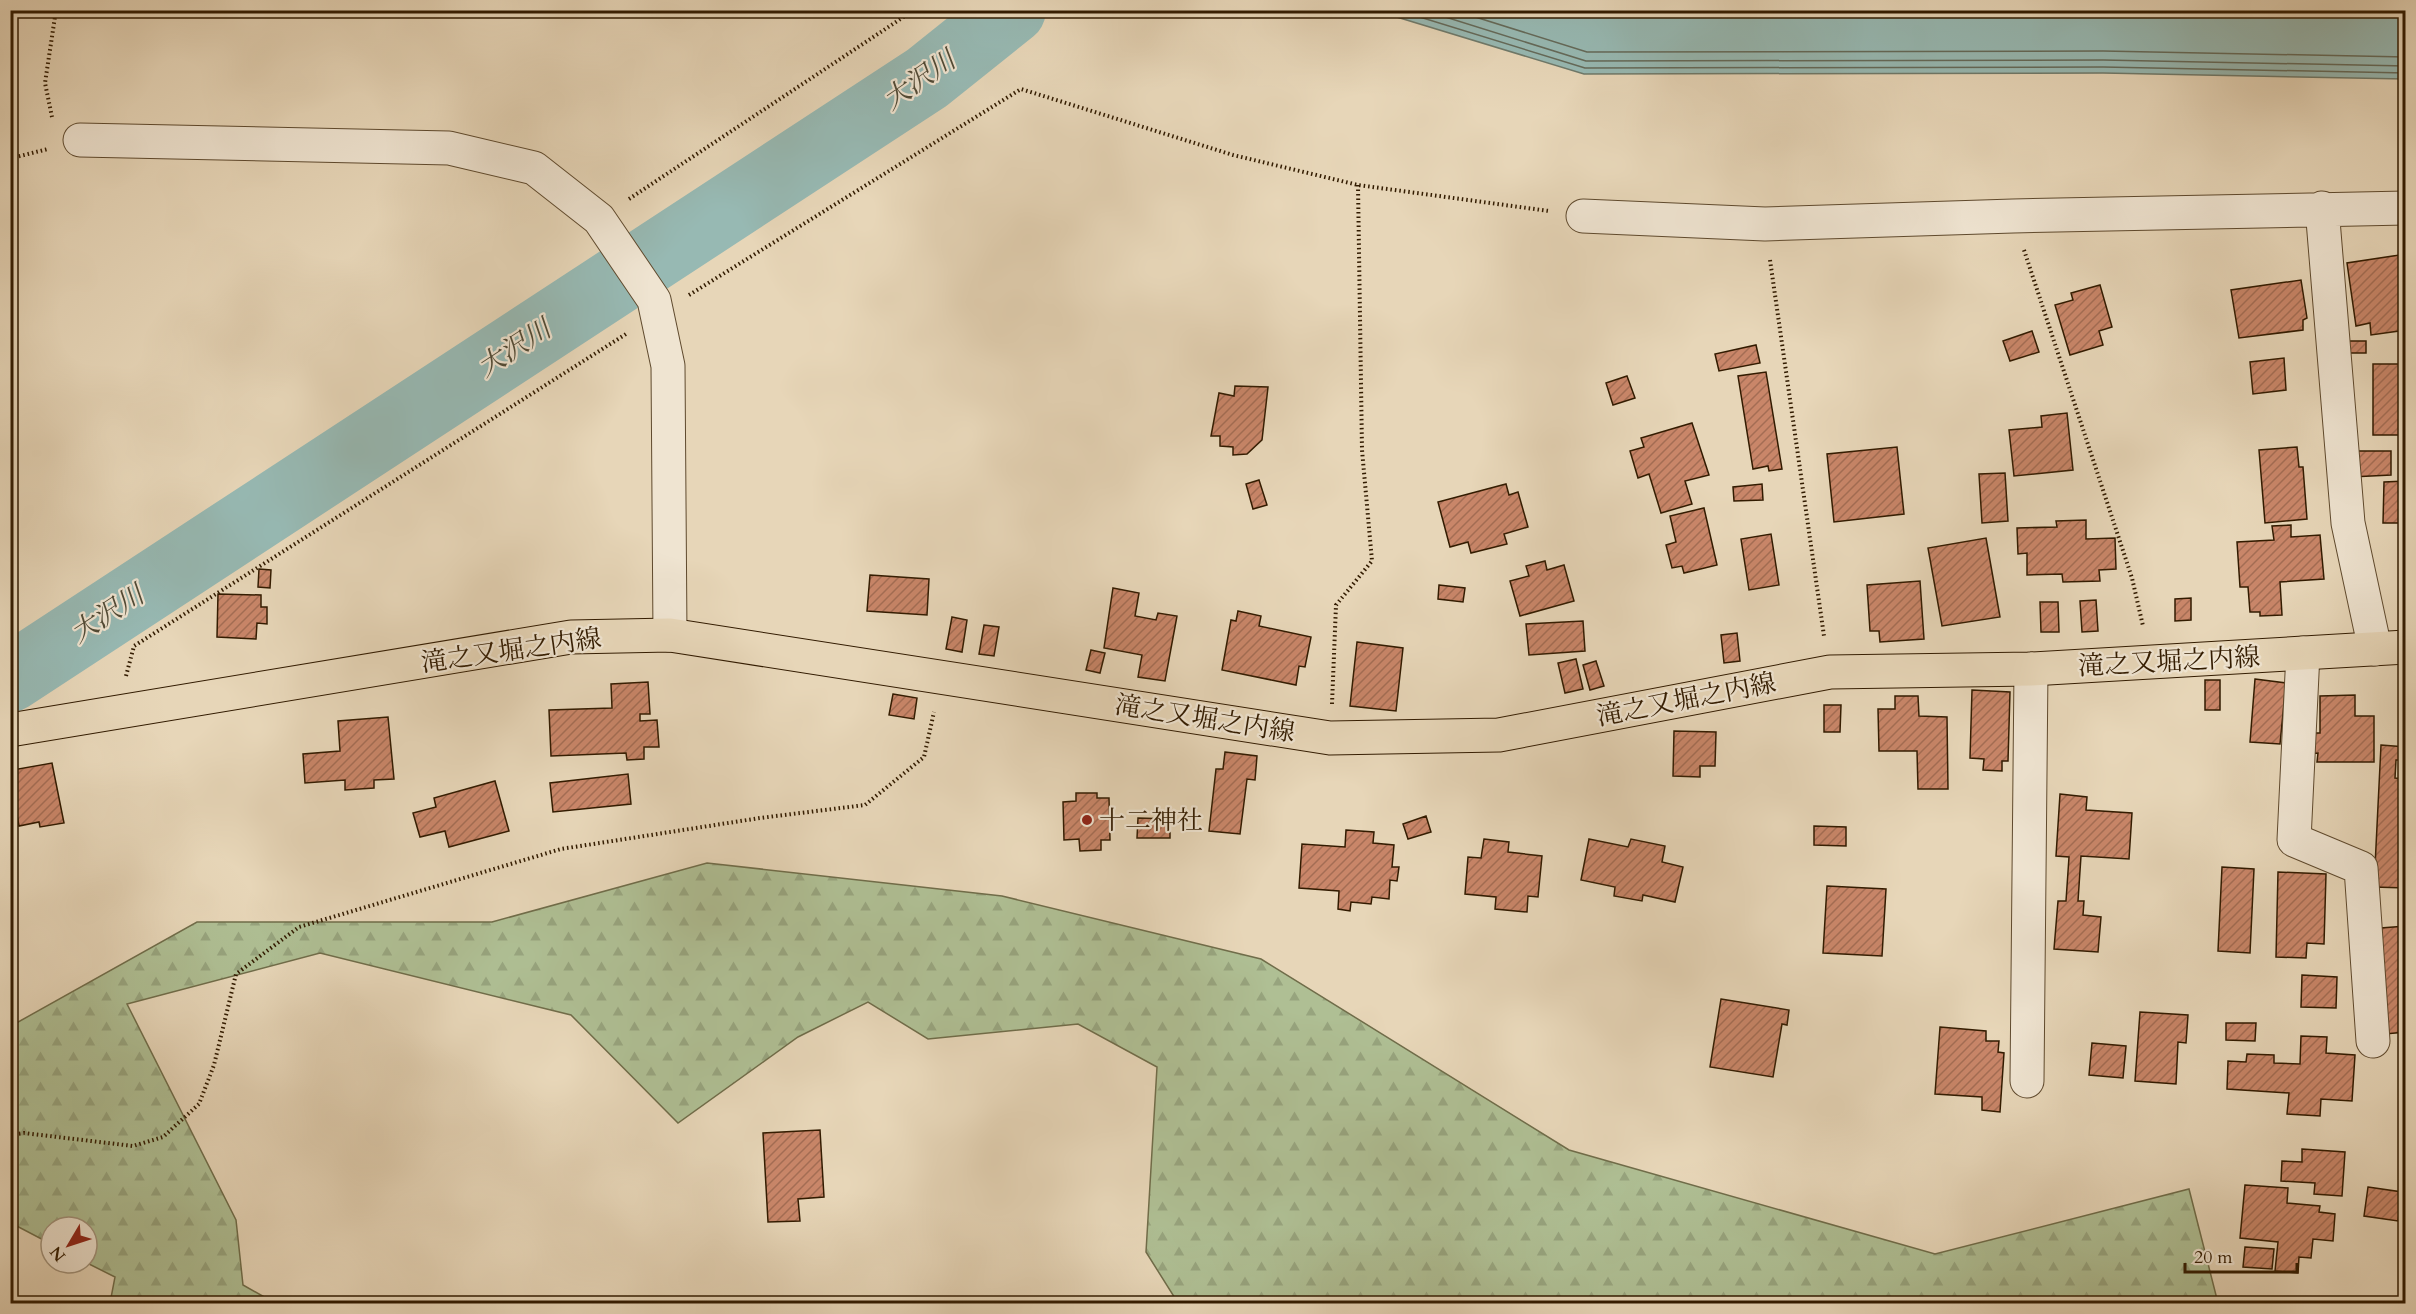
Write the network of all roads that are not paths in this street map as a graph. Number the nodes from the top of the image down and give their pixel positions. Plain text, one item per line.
1 (80, 140) road end
2 (2322, 208) junction
3 (2406, 208) edge
4 (1583, 216) road end
5 (670, 635) junction
6 (2390, 648) edge
7 (2303, 653) junction
8 (2031, 669) junction
9 (10, 730) edge
10 (2373, 1041) dead end
11 (2027, 1081) dead end

1 - 5 street
2 - 3 street
2 - 4 street
2 - 6 street
5 - 8 main road, 滝之又堀之内線
5 - 9 main road, 滝之又堀之内線
6 - 7 main road, 滝之又堀之内線
7 - 8 main road, 滝之又堀之内線
7 - 10 street
8 - 11 street

